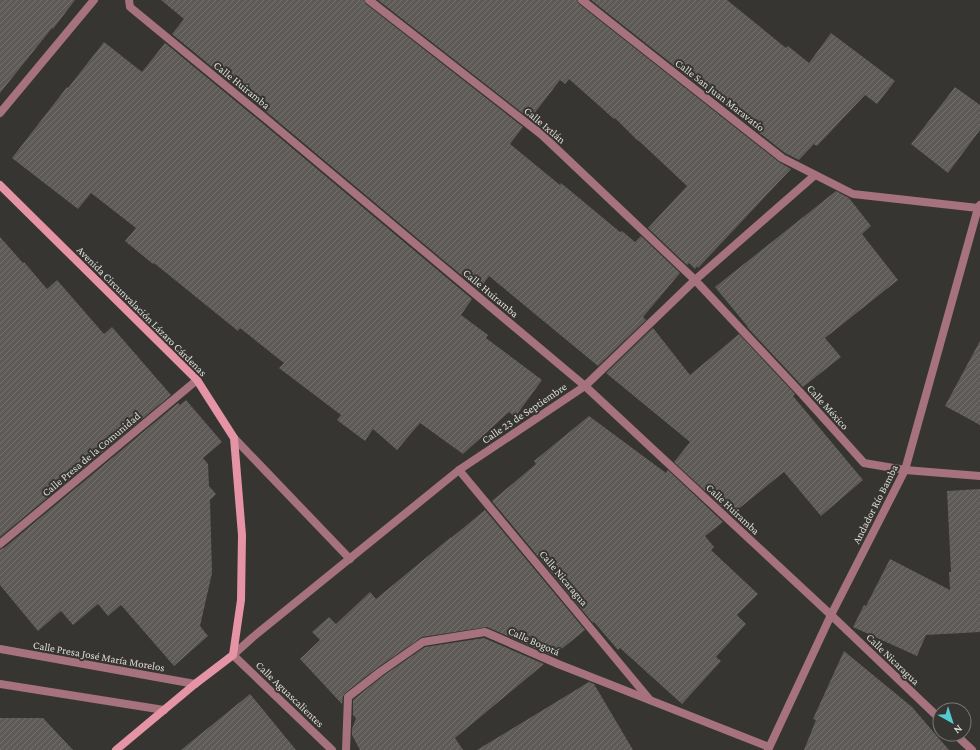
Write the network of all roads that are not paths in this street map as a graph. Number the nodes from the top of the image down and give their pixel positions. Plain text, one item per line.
1 (94, 0) edge
2 (129, 0) edge
3 (369, 0) edge
4 (582, 0) edge
5 (0, 113) edge
6 (815, 175) junction
7 (0, 185) edge
8 (979, 206) edge
9 (695, 280) junction
10 (196, 380) junction
11 (584, 386) junction
12 (234, 438) junction
13 (460, 470) junction
14 (906, 470) junction
15 (980, 476) edge
16 (0, 544) edge
17 (350, 559) junction
18 (831, 615) junction
19 (0, 649) edge
20 (233, 655) junction
21 (0, 684) edge
22 (195, 684) junction
23 (651, 700) junction
24 (164, 710) junction
25 (932, 711) edge
26 (964, 742) edge
27 (769, 748) edge
28 (116, 750) edge
29 (332, 750) edge
30 (346, 750) edge
31 (972, 750) edge

1 - 5 street
2 - 11 street, Calle Huiramba
3 - 9 street, Calle Ixtlán
4 - 6 street, Calle San Juan Maravatío
6 - 8 street, Calle San Juan Maravatío
6 - 9 street, Calle 23 de Septiembre
7 - 10 street, Avenida Circunvalación Lázaro Cárdenas
8 - 14 street, Andador Río Bamba
9 - 11 street, Calle 23 de Septiembre
9 - 14 street, Calle México
10 - 12 street, Avenida Circunvalación Lázaro Cárdenas
10 - 16 street, Calle Presa de la Comunidad
11 - 13 street, Calle 23 de Septiembre
11 - 18 street, Calle Huiramba
12 - 17 street
12 - 20 street, Avenida Circunvalación Lázaro Cárdenas
13 - 17 street, Calle 23 de Septiembre
13 - 23 street, Calle Nicaragua
14 - 15 street, Calle México
14 - 18 street, Andador Río Bamba
17 - 20 street, Calle 23 de Septiembre
18 - 25 street, Calle Nicaragua
18 - 27 street, Andador Río Bamba
19 - 22 street, Calle Presa José María Morelos
20 - 22 street
20 - 29 street, Calle Aguascalientes
21 - 24 street
22 - 24 street
23 - 27 street, Calle Bogotá
23 - 30 street, Calle Bogotá
24 - 28 street
26 - 31 street

